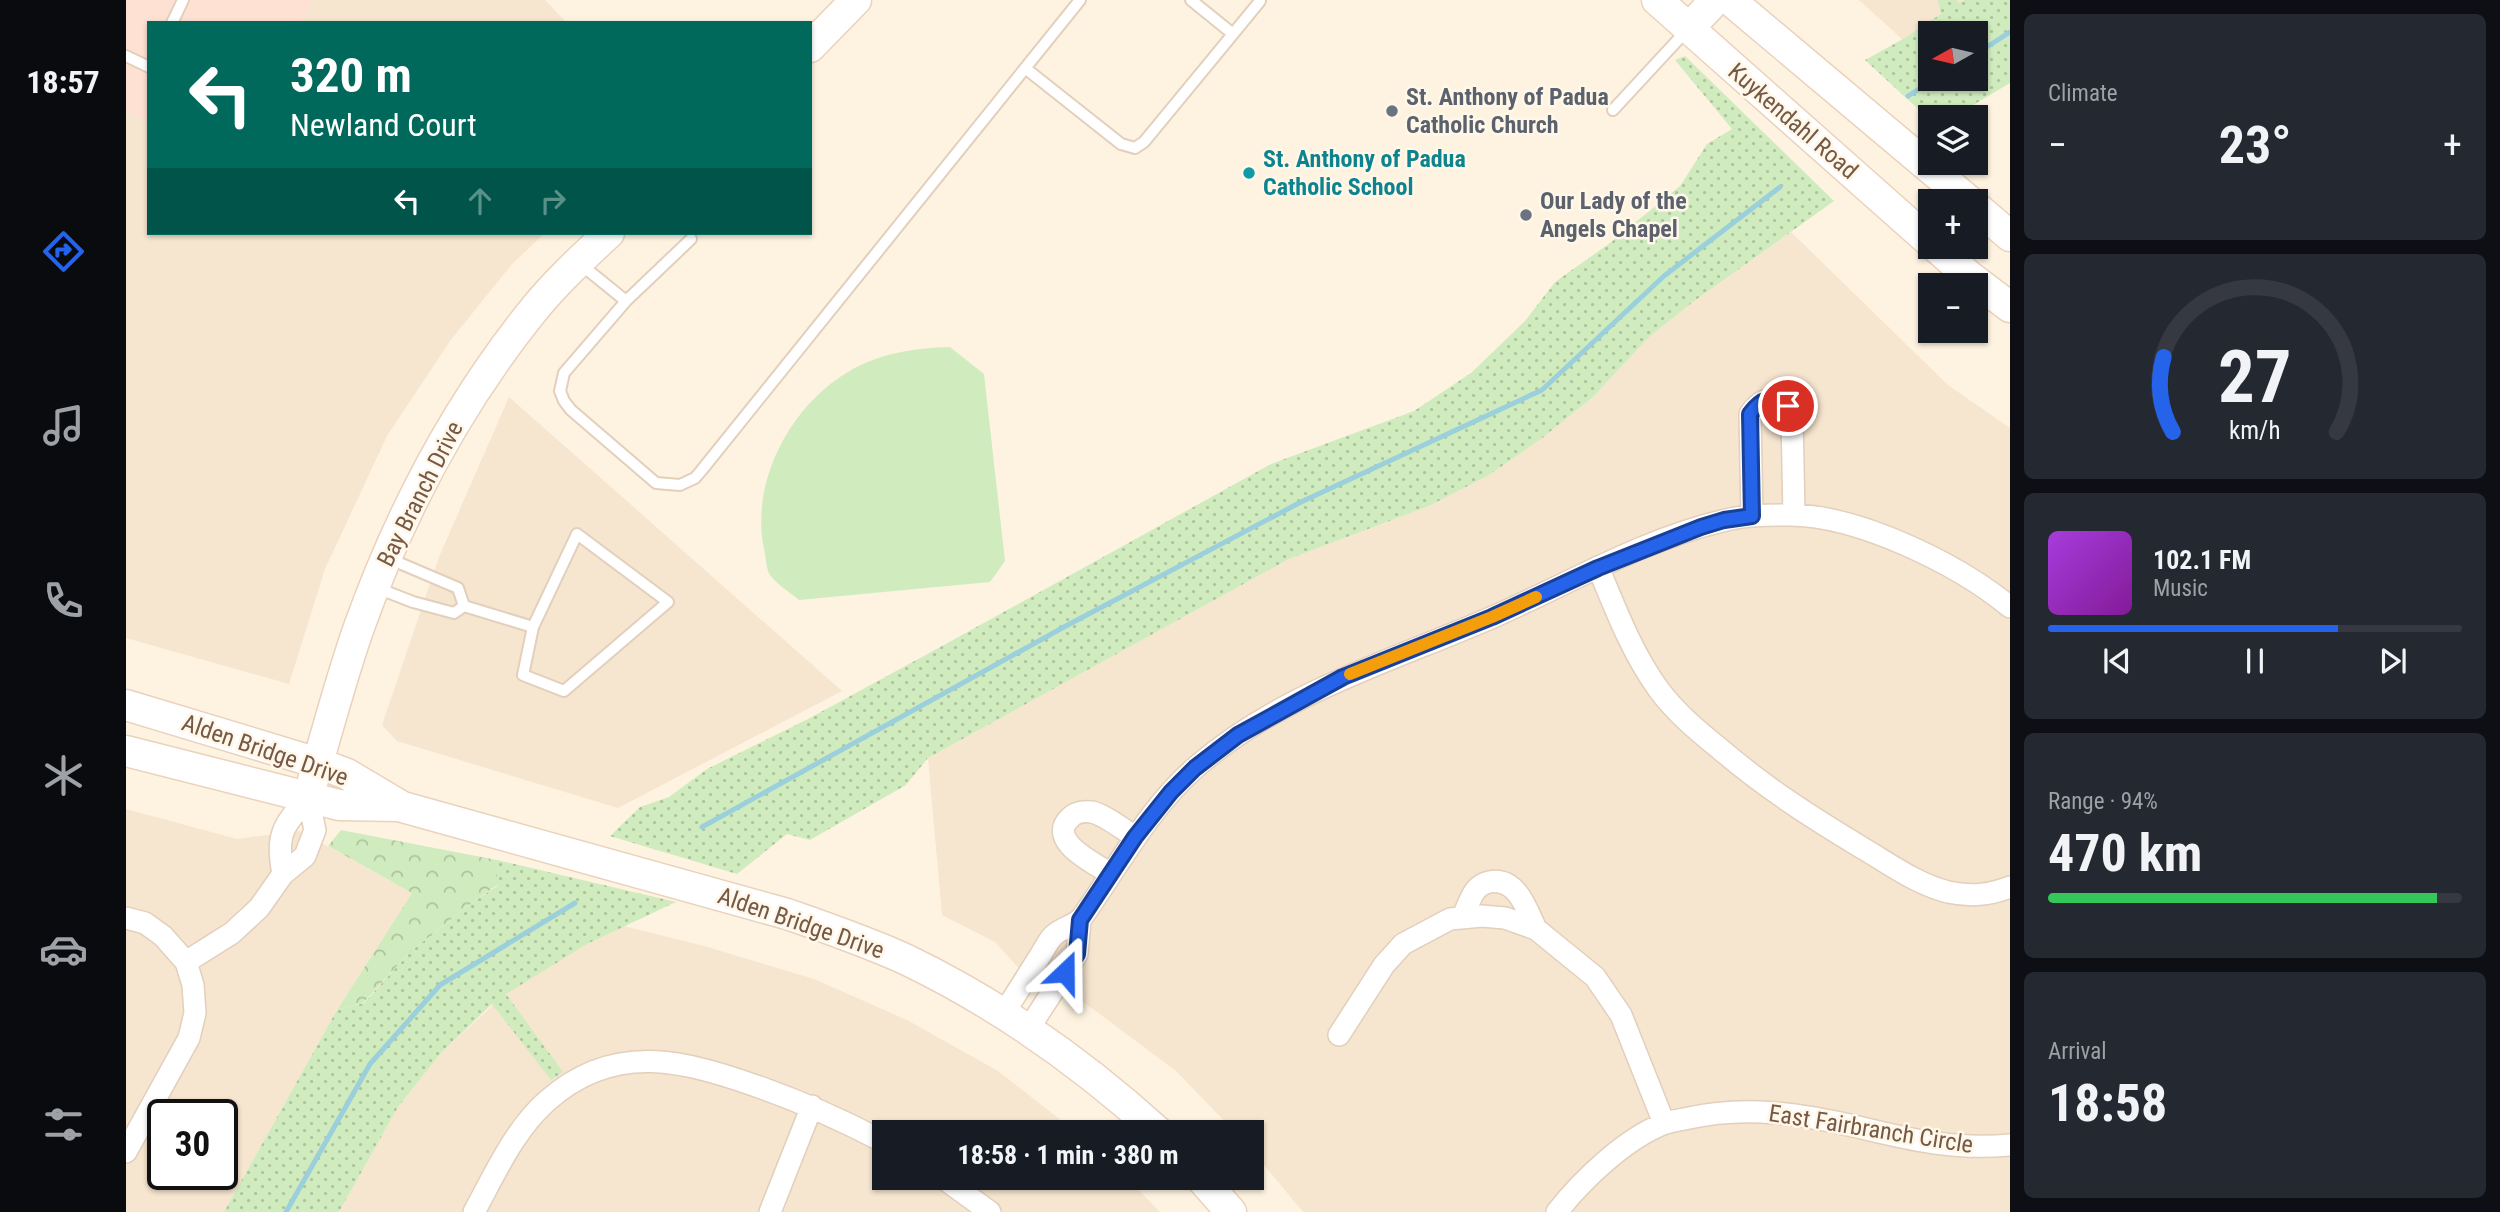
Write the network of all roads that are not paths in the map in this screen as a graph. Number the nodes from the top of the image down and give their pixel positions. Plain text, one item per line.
1 (183, 0) edge
2 (856, 0) edge
3 (1080, 0) edge
4 (1191, 0) edge
5 (1260, 0) edge
6 (1657, 0) edge
7 (1709, 0) edge
8 (1730, 0) edge
9 (173, 21) edge
10 (1688, 29) junction
11 (1233, 34) junction
12 (812, 45) edge
13 (126, 57) edge
14 (147, 66) edge
15 (1025, 68) junction
16 (1613, 110) dead end
17 (1955, 189) edge
18 (1988, 217) edge
19 (1918, 231) edge
20 (607, 235) edge
21 (2010, 236) edge
22 (691, 239) dead end
23 (1950, 259) edge
24 (578, 262) junction
25 (626, 301) junction
26 (2010, 307) edge
27 (1794, 515) junction
28 (1752, 516) junction
29 (387, 557) junction
30 (1598, 568) junction
31 (374, 587) junction
32 (464, 606) junction
33 (2010, 607) edge
34 (533, 626) junction
35 (126, 705) edge
36 (126, 751) edge
37 (318, 763) junction
38 (308, 798) junction
39 (399, 806) junction
40 (1135, 837) junction
41 (1111, 874) junction
42 (2010, 887) edge
43 (1464, 916) junction
44 (126, 918) edge
45 (1080, 920) junction
46 (1536, 929) junction
47 (186, 962) junction
48 (1016, 1020) junction
49 (1339, 1035) dead end
50 (812, 1106) junction
51 (1145, 1120) edge
52 (1664, 1124) junction
53 (872, 1136) edge
54 (2010, 1145) edge
55 (126, 1152) edge
56 (960, 1190) edge
57 (1212, 1190) edge
58 (474, 1212) edge
59 (769, 1212) edge
60 (990, 1212) edge
61 (1231, 1212) edge
62 (1557, 1212) edge

1 - 9 lane
2 - 12 street
3 - 15 lane
4 - 11 lane
5 - 11 lane
6 - 10 street, Kuykendahl Road
7 - 10 street
8 - 17 street, Kuykendahl Road
10 - 16 lane
10 - 19 street, Kuykendahl Road
11 - 15 lane
13 - 14 lane
15 - 25 lane
18 - 21 street
20 - 24 street, Bay Branch Drive
22 - 25 lane
23 - 26 street
24 - 25 lane
24 - 29 street, Bay Branch Drive
27 - 28 street
27 - 28 street
27 - 33 street
28 - 30 street
29 - 31 street, Bay Branch Drive
29 - 32 lane
30 - 40 street
30 - 42 street
31 - 32 lane
31 - 37 street, Bay Branch Drive
32 - 34 lane
34 - 34 lane
35 - 37 street, Alden Bridge Drive
36 - 38 street, Alden Bridge Drive
37 - 38 street, Bay Branch Drive
37 - 39 street, Alden Bridge Drive
38 - 39 street, Alden Bridge Drive
38 - 47 street
39 - 48 street, Alden Bridge Drive
40 - 41 street
40 - 41 street
41 - 45 street
43 - 46 street
43 - 46 street
43 - 49 street
44 - 47 street
45 - 48 street
45 - 48 street
46 - 52 street
47 - 55 street
48 - 51 street, Alden Bridge Drive
50 - 53 street
50 - 58 street
50 - 59 street
52 - 54 street, East Fairbranch Circle
52 - 62 street, East Fairbranch Circle
56 - 60 street
57 - 61 street

